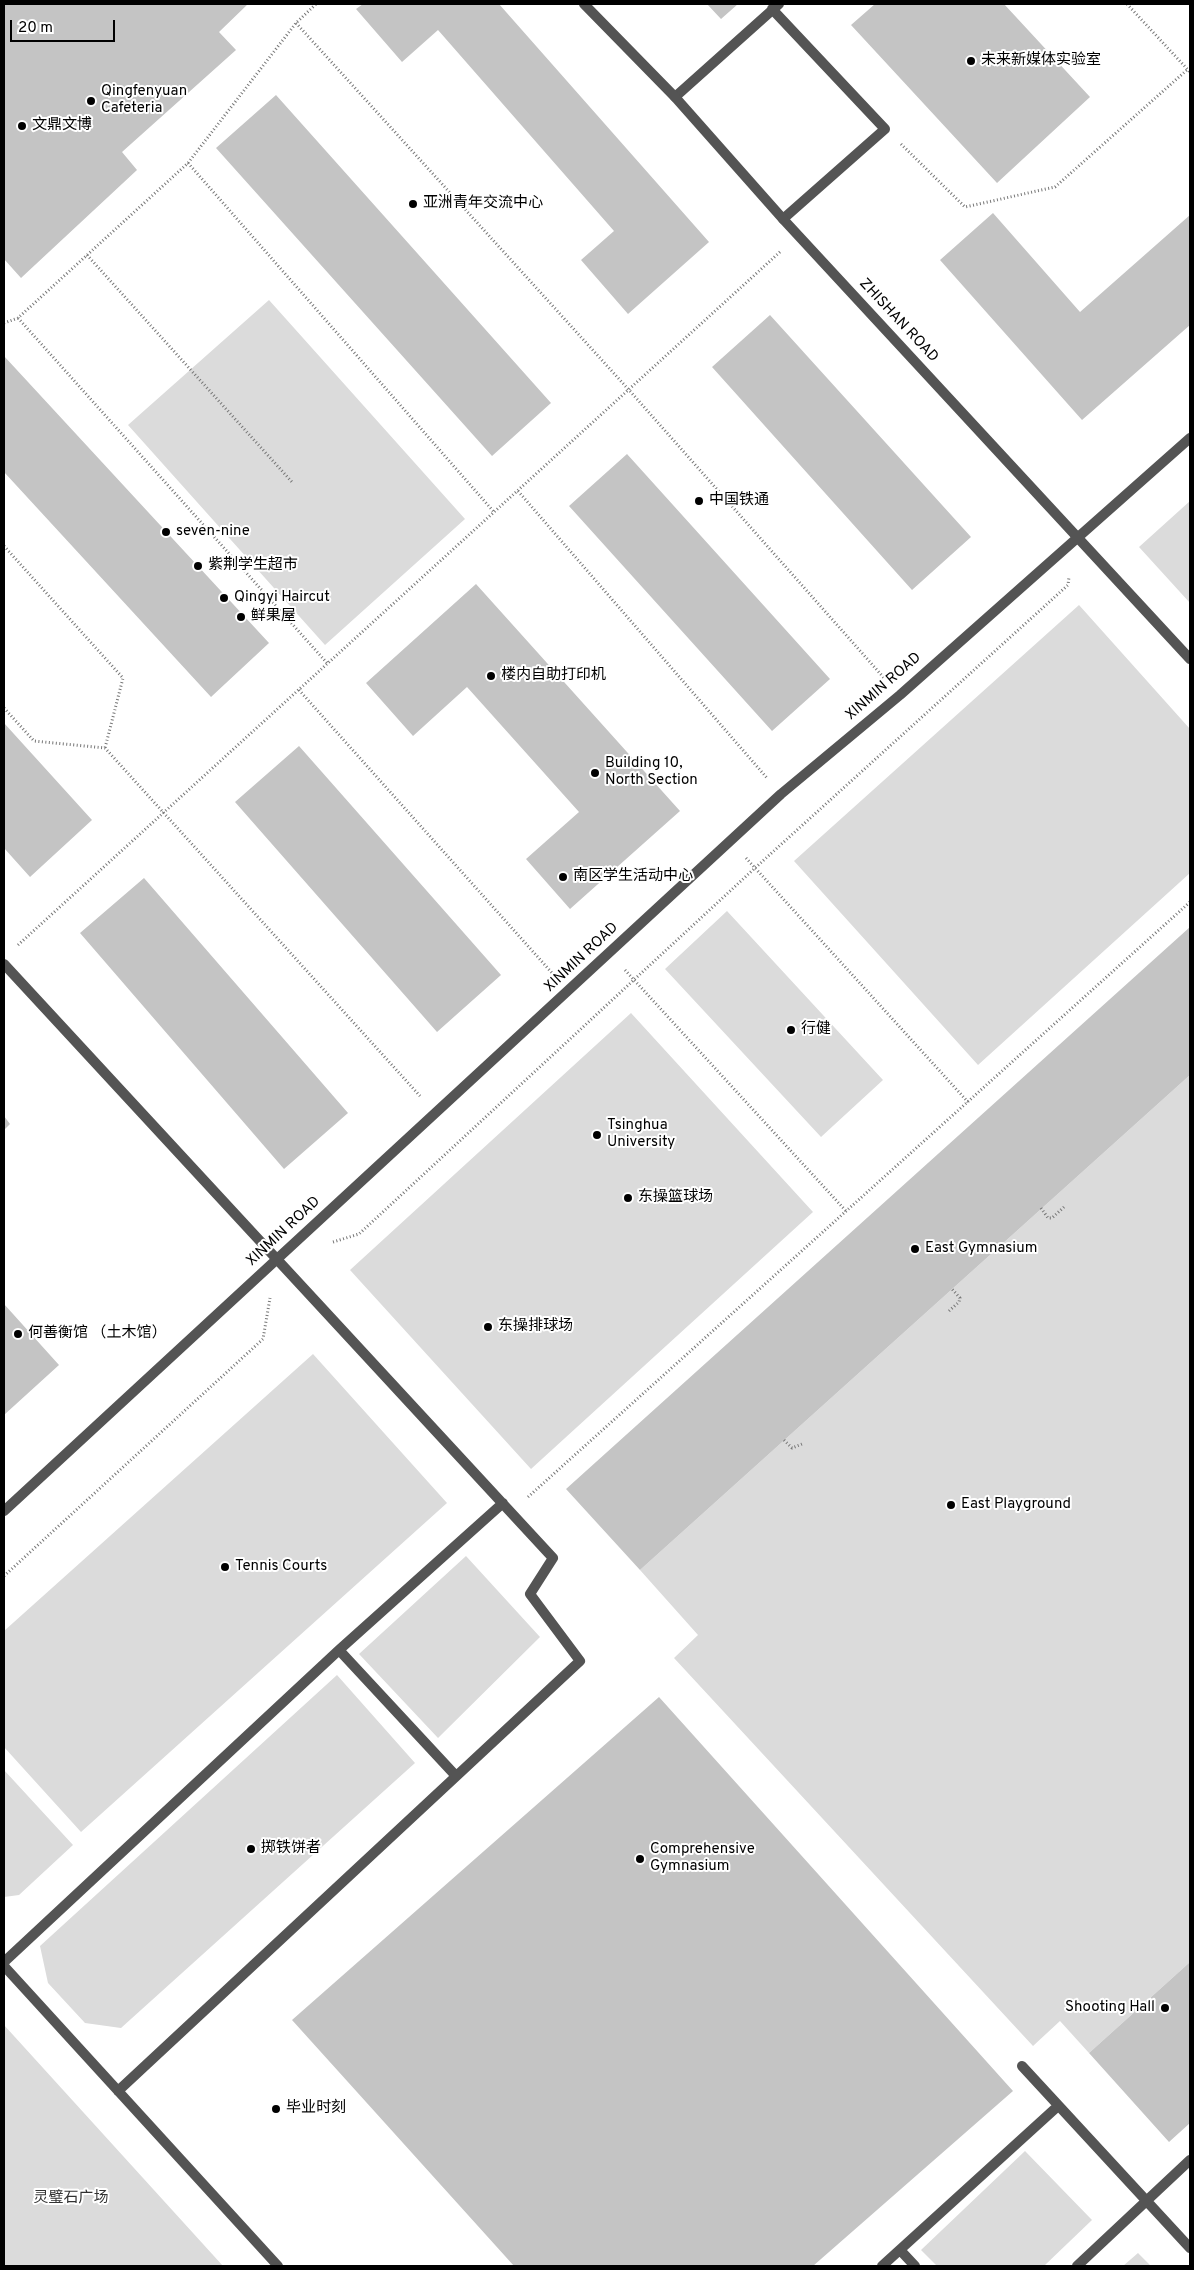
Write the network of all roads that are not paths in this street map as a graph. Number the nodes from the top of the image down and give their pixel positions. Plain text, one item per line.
1 (584, 4) edge
2 (775, 7) edge
3 (675, 97) junction
4 (782, 219) junction
5 (1190, 438) edge
6 (1077, 537) junction
7 (1190, 659) edge
8 (4, 964) edge
9 (277, 1259) junction
10 (503, 1503) junction
11 (4, 1511) edge
12 (339, 1650) junction
13 (456, 1776) junction
14 (4, 1962) edge
15 (4, 1966) edge
16 (1022, 2066) dead end
17 (118, 2091) junction
18 (1058, 2106) junction
19 (1190, 2160) edge
20 (1146, 2200) junction
21 (1190, 2248) edge
22 (900, 2250) junction
23 (278, 2266) edge
24 (882, 2266) edge
25 (915, 2266) edge
26 (1077, 2266) edge

1 - 3 street, ZHISHAN ROAD
2 - 3 street
2 - 4 street
3 - 4 street, ZHISHAN ROAD
4 - 6 street, ZHISHAN ROAD
5 - 6 street, XINMIN ROAD
6 - 7 street, ZHISHAN ROAD
6 - 9 street, XINMIN ROAD
8 - 9 street
9 - 10 street
9 - 11 street, XINMIN ROAD
10 - 12 street
10 - 13 street
12 - 13 street
12 - 14 street
13 - 17 street
15 - 17 street
16 - 18 street
17 - 23 street
18 - 20 street
18 - 22 street
19 - 20 street
20 - 21 street
20 - 26 street
22 - 24 street
22 - 25 street

